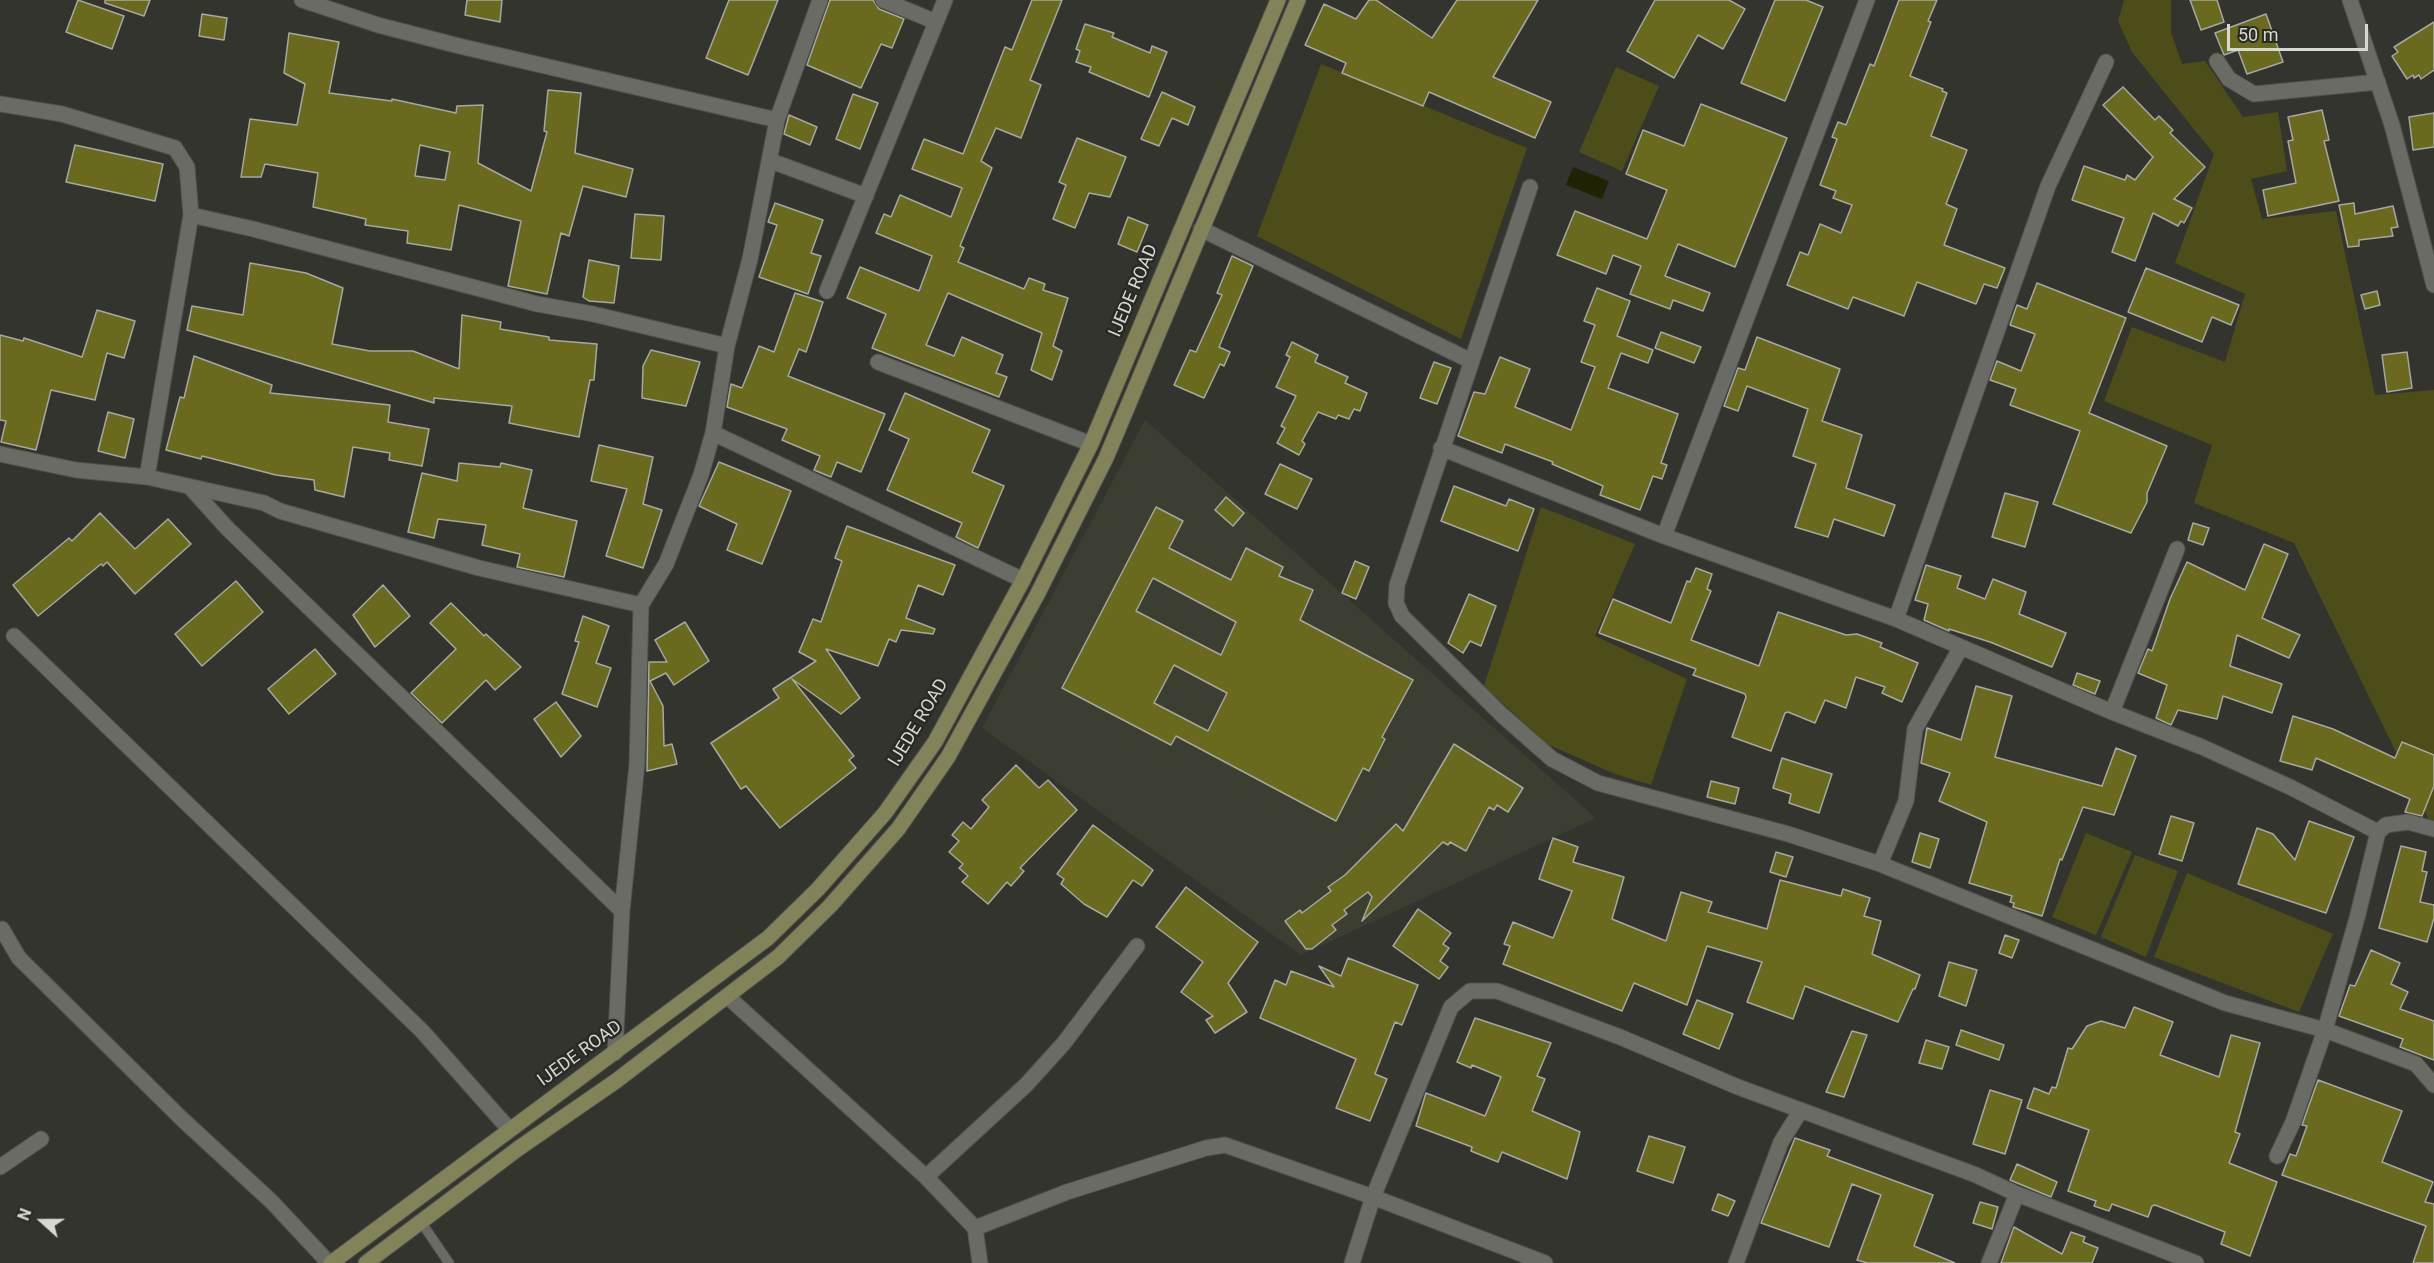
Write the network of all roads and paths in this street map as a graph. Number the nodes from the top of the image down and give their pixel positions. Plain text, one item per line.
1 (302, 0) edge
2 (820, 0) edge
3 (883, 0) edge
4 (945, 0) edge
5 (1278, 0) edge
6 (1298, 0) edge
7 (1867, 0) edge
8 (2350, 0) edge
9 (936, 22) junction
10 (2217, 61) dead end
11 (2106, 62) dead end
12 (2378, 82) junction
13 (0, 104) edge
14 (777, 120) junction
15 (771, 161) junction
16 (1530, 187) dead end
17 (866, 196) junction
18 (191, 215) junction
19 (1201, 229) junction
20 (2434, 285) edge
21 (827, 291) dead end
22 (1142, 322) junction
23 (1161, 330) junction
24 (727, 346) junction
25 (1471, 361) junction
26 (878, 362) dead end
27 (713, 433) junction
28 (1092, 444) junction
29 (1441, 448) junction
30 (0, 454) edge
31 (147, 477) junction
32 (190, 487) junction
33 (1664, 536) junction
34 (2177, 549) dead end
35 (1023, 580) junction
36 (641, 605) junction
37 (1896, 619) junction
38 (14, 636) dead end
39 (1961, 647) junction
40 (2112, 712) junction
41 (2434, 829) edge
42 (2378, 832) junction
43 (1880, 864) junction
44 (622, 911) junction
45 (2, 929) dead end
46 (1137, 946) dead end
47 (727, 996) junction
48 (2325, 1029) junction
49 (615, 1053) junction
50 (2434, 1085) edge
51 (1801, 1110) junction
52 (509, 1130) junction
53 (41, 1139) dead end
54 (2277, 1156) dead end
55 (0, 1167) edge
56 (926, 1177) junction
57 (2018, 1194) junction
58 (1373, 1197) junction
59 (421, 1222) junction
60 (975, 1228) junction
61 (447, 1262) edge
62 (330, 1263) edge
63 (366, 1263) edge
64 (980, 1263) edge
65 (1352, 1263) edge
66 (1545, 1263) edge
67 (1736, 1263) edge
68 (1989, 1263) edge
69 (2196, 1263) edge

1 - 14 street
2 - 14 street
3 - 9 street
4 - 9 street
5 - 22 main road, IJEDE ROAD
6 - 19 main road
7 - 33 street
8 - 12 street
9 - 17 street
10 - 12 street
11 - 37 street
12 - 20 street
13 - 18 street
14 - 15 street
15 - 17 street
15 - 24 street
16 - 25 street
17 - 21 street
18 - 24 street
18 - 31 street
19 - 23 main road
19 - 25 street
22 - 23 main road
22 - 28 main road, IJEDE ROAD
23 - 47 main road
24 - 27 street
25 - 29 street
26 - 28 street
27 - 35 street
27 - 36 street
28 - 35 main road, IJEDE ROAD
29 - 33 street
29 - 43 street
30 - 31 street
31 - 32 street
32 - 36 street
32 - 44 street
33 - 37 street
34 - 40 street
35 - 49 main road, IJEDE ROAD
36 - 44 street
37 - 39 street
38 - 52 street
39 - 40 street
39 - 43 street
40 - 42 street
41 - 42 street
42 - 48 street
43 - 48 street
44 - 49 street
45 - 62 street
46 - 56 street
47 - 56 street
47 - 59 main road
48 - 50 street
48 - 54 street
49 - 52 main road, IJEDE ROAD
51 - 57 street
51 - 58 street
51 - 67 street
52 - 62 main road, IJEDE ROAD
53 - 55 street
56 - 60 street
57 - 68 street
57 - 69 street
58 - 60 street
58 - 65 street
58 - 66 street
59 - 61 lane
59 - 63 main road
60 - 64 street

